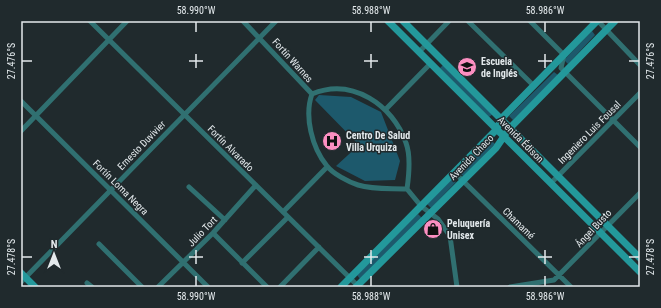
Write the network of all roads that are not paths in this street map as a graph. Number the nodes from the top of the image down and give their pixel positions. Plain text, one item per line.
1 (90, 21) edge
2 (127, 21) edge
3 (243, 21) edge
4 (276, 21) edge
5 (388, 21) edge
6 (403, 21) edge
7 (449, 21) edge
8 (468, 21) edge
9 (530, 21) edge
10 (597, 21) edge
11 (615, 21) edge
12 (606, 30) junction
13 (260, 37) junction
14 (109, 39) junction
15 (426, 44) junction
16 (419, 52) junction
17 (564, 55) junction
18 (430, 64) junction
19 (640, 65) edge
20 (565, 72) junction
21 (534, 86) junction
22 (640, 93) edge
23 (312, 94) junction
24 (21, 100) edge
25 (386, 109) junction
26 (184, 114) junction
27 (36, 116) junction
28 (502, 119) junction
29 (614, 120) junction
30 (509, 128) junction
31 (497, 129) junction
32 (21, 131) edge
33 (504, 136) junction
34 (640, 147) edge
35 (327, 167) junction
36 (454, 172) junction
37 (557, 177) junction
38 (462, 180) junction
39 (551, 183) junction
40 (256, 185) junction
41 (189, 187) dead end
42 (111, 189) junction
43 (407, 189) junction
44 (640, 193) edge
45 (421, 206) junction
46 (283, 212) junction
47 (430, 213) junction
48 (288, 217) junction
49 (225, 220) junction
50 (607, 225) junction
51 (212, 233) junction
52 (601, 233) junction
53 (99, 244) dead end
54 (319, 248) junction
55 (640, 258) edge
56 (183, 262) junction
57 (242, 263) junction
58 (640, 272) edge
59 (560, 275) junction
60 (22, 278) edge
61 (350, 278) junction
62 (87, 283) dead end
63 (517, 286) edge
64 (35, 287) edge
65 (92, 287) edge
66 (142, 287) edge
67 (158, 287) edge
68 (208, 287) edge
69 (266, 287) edge
70 (280, 287) edge
71 (341, 287) edge
72 (358, 287) edge
73 (457, 287) edge
74 (510, 287) edge
75 (571, 287) edge

1 - 14 street, Fortín Alvarado
2 - 14 street
3 - 13 street, Fortín Warnes
4 - 13 street, Ernesto Duvivier
5 - 16 main road, Avenida Édison
6 - 15 main road, Avenida Édison
7 - 15 street
8 - 21 street
9 - 17 street
10 - 12 street
10 - 17 main road, Avenida Chaco
11 - 12 main road, Avenida Chaco
12 - 19 street
12 - 20 main road, Avenida Chaco
13 - 23 street, Fortín Warnes
13 - 26 street, Ernesto Duvivier
14 - 26 street, Fortín Alvarado
14 - 27 street
15 - 16 street
15 - 28 main road, Avenida Édison
16 - 18 main road, Avenida Édison
17 - 20 street
17 - 21 main road, Avenida Chaco
18 - 25 street
18 - 31 main road, Avenida Édison
20 - 29 street
20 - 30 main road, Avenida Chaco
21 - 28 main road, Avenida Chaco
22 - 29 street, Ingeniero Luis Fousal
23 - 25 street, Fortín Warnes
23 - 35 street, Fortín Warnes
24 - 27 street, Fortín Loma Negra
25 - 43 street, Fortín Warnes
26 - 40 street, Fortín Alvarado
26 - 42 street, Ernesto Duvivier
27 - 32 street
27 - 42 street, Fortín Loma Negra
28 - 30 main road, Avenida Édison
28 - 31 main road, Avenida Chaco
29 - 34 street
29 - 37 street, Ingeniero Luis Fousal
30 - 33 main road, Avenida Chaco
30 - 37 main road, Avenida Édison
31 - 33 main road, Avenida Édison
31 - 36 main road, Avenida Chaco
33 - 38 main road, Avenida Chaco
33 - 39 main road, Avenida Édison
35 - 43 street
35 - 46 street
36 - 38 street, Chamamé
36 - 45 main road, Avenida Chaco
37 - 39 street, Ingeniero Luis Fousal
37 - 50 main road, Avenida Édison
38 - 47 main road, Avenida Chaco
38 - 59 street, Chamamé
39 - 52 main road, Avenida Édison
40 - 46 street, Fortín Alvarado
40 - 49 street, Julio Tort
41 - 49 street
42 - 56 street, Fortín Loma Negra
42 - 60 street, Ernesto Duvivier
43 - 45 street
44 - 50 street, Ángel Busto
45 - 47 street
45 - 61 main road, Avenida Chaco
46 - 48 street, Fortín Alvarado
47 - 72 main road, Avenida Chaco
47 - 73 street
48 - 54 street, Fortín Alvarado
48 - 57 street
49 - 51 street, Julio Tort
50 - 52 street, Ángel Busto
50 - 55 main road, Avenida Édison
51 - 56 street, Julio Tort
51 - 57 street
52 - 58 main road, Avenida Édison
52 - 59 street, Ángel Busto
53 - 66 street
54 - 61 street, Fortín Alvarado
54 - 70 street
56 - 67 street, Julio Tort
56 - 68 street, Fortín Loma Negra
57 - 69 street
59 - 63 street
59 - 75 street, Chamamé
60 - 64 main road
61 - 71 main road, Avenida Chaco
61 - 72 street, Fortín Alvarado
62 - 65 street
63 - 74 street

